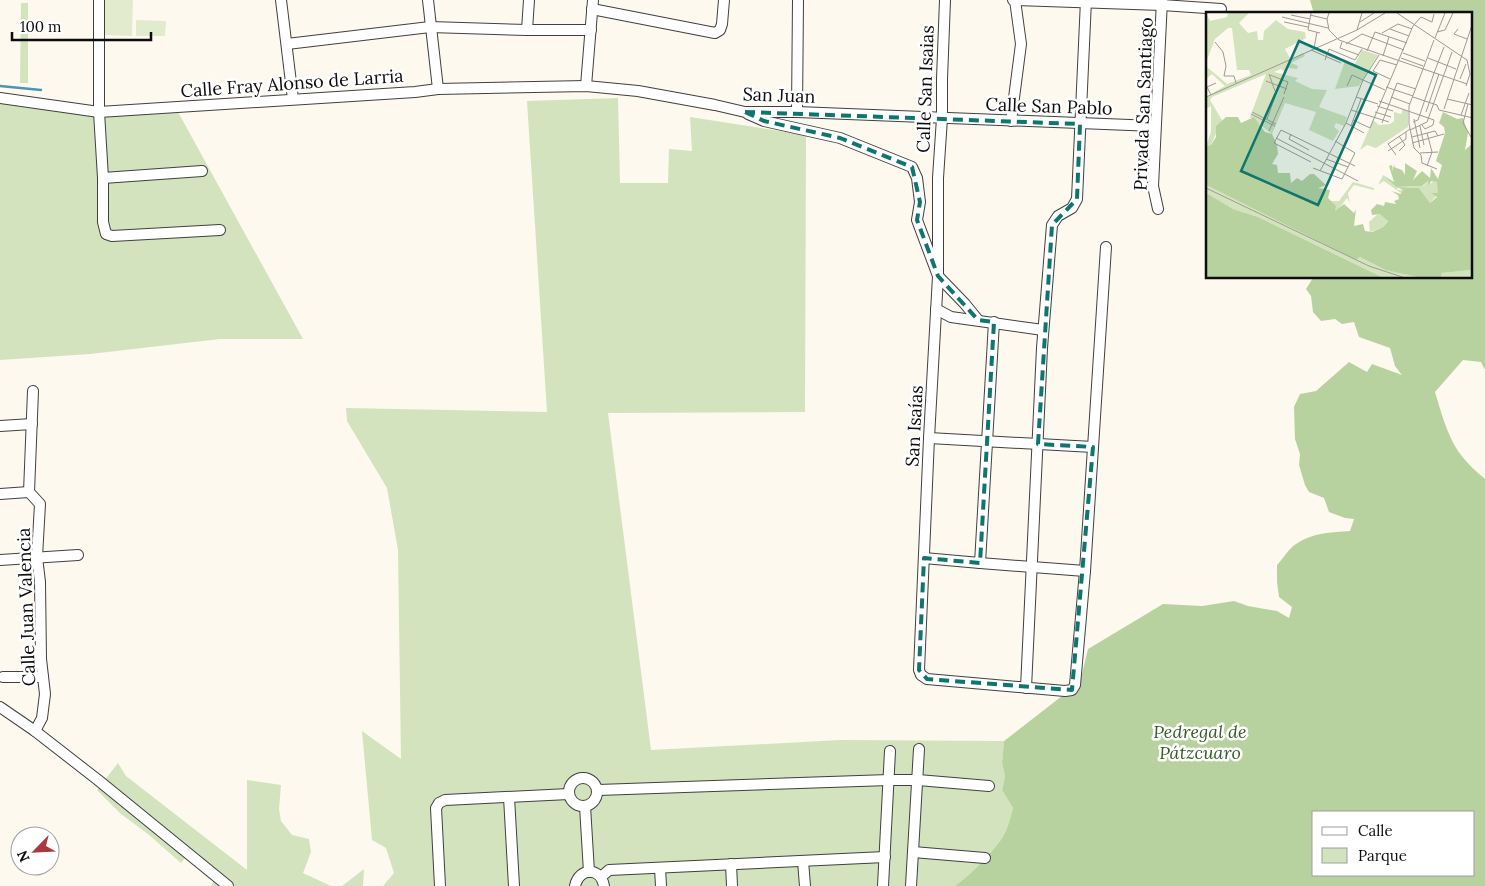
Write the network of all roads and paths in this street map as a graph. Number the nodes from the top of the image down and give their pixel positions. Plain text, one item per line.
1 (99, 0) edge
2 (281, 0) edge
3 (428, 0) edge
4 (529, 0) edge
5 (724, 0) edge
6 (798, 0) edge
7 (945, 0) edge
8 (1014, 0) edge
9 (1086, 1) edge
10 (1162, 2) edge
11 (593, 4) edge
12 (1221, 10) dead end
13 (430, 27) junction
14 (527, 30) junction
15 (591, 30) junction
16 (287, 44) junction
17 (586, 86) junction
18 (438, 89) junction
19 (0, 98) edge
20 (293, 100) junction
21 (99, 112) junction
22 (745, 112) junction
23 (797, 112) junction
24 (942, 118) junction
25 (1011, 121) junction
26 (1080, 124) junction
27 (1155, 126) junction
28 (202, 171) dead end
29 (103, 178) junction
30 (938, 178) joint
31 (1158, 209) dead end
32 (220, 230) dead end
33 (1106, 247) dead end
34 (938, 276) junction
35 (936, 309) junction
36 (978, 320) junction
37 (994, 322) junction
38 (1043, 330) junction
39 (33, 390) dead end
40 (32, 424) junction
41 (0, 426) edge
42 (929, 438) junction
43 (986, 441) junction
44 (1038, 444) junction
45 (1093, 448) junction
46 (29, 492) junction
47 (0, 494) edge
48 (78, 555) dead end
49 (36, 557) junction
50 (924, 558) junction
51 (0, 560) edge
52 (980, 563) junction
53 (1032, 567) junction
54 (1085, 571) junction
55 (3, 677) dead end
56 (43, 677) junction
57 (1026, 688) junction
58 (2, 711) edge
59 (35, 732) junction
60 (919, 750) dead end
61 (890, 751) dead end
62 (889, 780) junction
63 (918, 780) junction
64 (989, 786) dead end
65 (598, 790) junction
66 (569, 794) junction
67 (509, 797) junction
68 (585, 806) junction
69 (913, 852) junction
70 (885, 857) junction
71 (985, 858) dead end
72 (803, 861) junction
73 (731, 864) junction
74 (660, 868) junction
75 (589, 872) junction
76 (603, 882) edge
77 (228, 886) edge
78 (440, 886) edge
79 (514, 886) edge
80 (575, 886) edge
81 (661, 886) edge
82 (732, 886) edge
83 (805, 886) edge
84 (883, 886) edge
85 (911, 886) edge

1 - 21 street
2 - 16 street
3 - 13 street
4 - 14 street
5 - 11 street
6 - 23 street
7 - 24 street, Calle San Isaias
8 - 9 street
8 - 25 street
9 - 10 street
9 - 26 street
10 - 12 street
10 - 27 street, Privada San Santiago
11 - 15 street
13 - 14 street
13 - 16 street
13 - 18 street
14 - 15 street
15 - 17 street
16 - 20 street
17 - 18 street, Calle Fray Alonso de Larria
17 - 22 street, San Juan
18 - 20 street, Calle Fray Alonso de Larria
19 - 21 street, Calle Fray Alonso de Larria
20 - 21 street, Calle Fray Alonso de Larria
21 - 29 street
22 - 23 street, San Juan
22 - 34 street
23 - 24 street, San Juan
24 - 25 street, Calle San Pablo
24 - 30 street, Calle San Isaias
25 - 26 street, Calle San Pablo
26 - 27 street, Calle San Pablo
26 - 38 street
27 - 31 street, Privada San Santiago
28 - 29 street
29 - 32 street
30 - 34 street, San Isaías
33 - 45 street
34 - 35 street, San Isaías
34 - 36 street
35 - 36 street
35 - 42 street, San Isaías
36 - 37 street
37 - 38 street
37 - 43 street
38 - 44 street
39 - 40 street, Calle Juan Valencia
40 - 41 street
40 - 46 street, Calle Juan Valencia
42 - 43 street
42 - 50 street, San Isaías
43 - 44 street
43 - 52 street
44 - 45 street
44 - 53 street
45 - 54 street
46 - 47 street
46 - 49 street, Calle Juan Valencia
48 - 49 street
49 - 51 street
49 - 56 street, Calle Juan Valencia
50 - 52 street
50 - 57 street, San Isaías
52 - 53 street
53 - 54 street
53 - 57 street
54 - 57 street
55 - 56 street
56 - 59 street, Calle Juan Valencia
58 - 59 street
59 - 77 street
60 - 63 street
61 - 62 street
62 - 63 street
62 - 65 street
62 - 70 street
63 - 64 street
63 - 69 street
65 - 66 street
65 - 68 street
66 - 67 street
66 - 68 street
67 - 78 street
67 - 79 street
68 - 75 street
69 - 71 street
69 - 85 street
70 - 72 street
70 - 84 street
72 - 73 street
72 - 83 street
73 - 74 street
73 - 82 street
74 - 76 street
74 - 81 street
75 - 76 street
75 - 80 street

